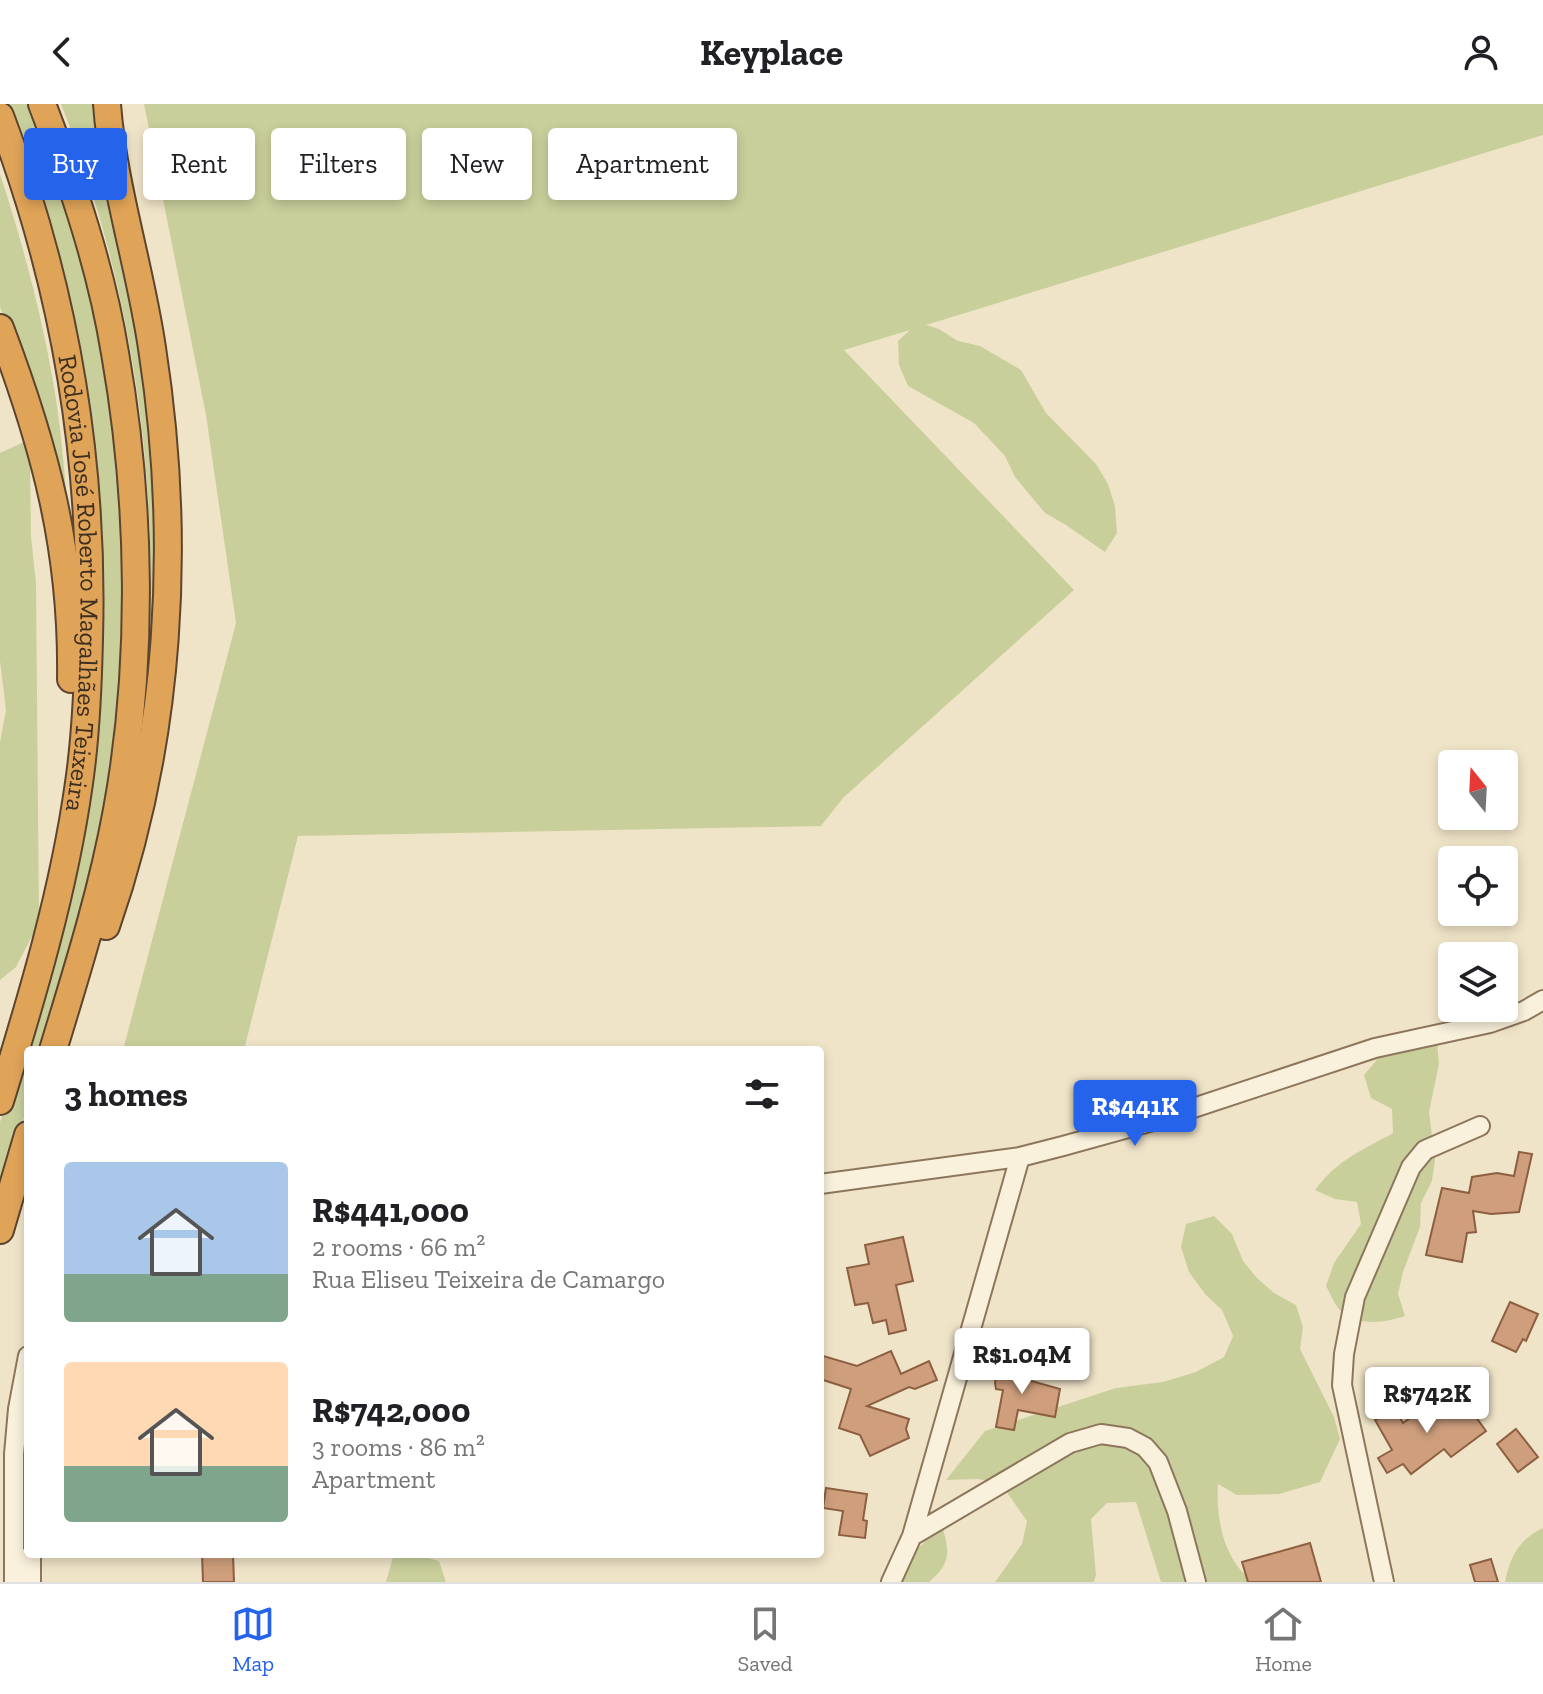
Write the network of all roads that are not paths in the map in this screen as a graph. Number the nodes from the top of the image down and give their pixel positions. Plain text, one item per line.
1 (42, 104) edge
2 (107, 104) edge
3 (0, 116) edge
4 (0, 328) edge
5 (43, 952) junction
6 (1543, 1000) edge
7 (54, 1046) edge
8 (63, 1046) edge
9 (0, 1101) edge
10 (1480, 1126) dead end
11 (24, 1149) edge
12 (1020, 1157) junction
13 (24, 1159) edge
14 (824, 1183) edge
15 (3, 1220) edge
16 (24, 1405) edge
17 (22, 1428) edge
18 (912, 1536) junction
19 (31, 1558) edge
20 (14, 1582) edge
21 (31, 1582) edge
22 (891, 1582) edge
23 (1196, 1582) edge
24 (1384, 1582) edge

1 - 7 highway, Rodovia José Roberto Magalhães Teixeira
2 - 8 highway
3 - 5 highway, Rodovia José Roberto Magalhães Teixeira
4 - 5 highway
5 - 9 highway, Rodovia José Roberto Magalhães Teixeira
6 - 12 street
10 - 24 street
11 - 15 highway
12 - 14 street
12 - 18 street
13 - 15 highway
16 - 17 street
17 - 20 street
18 - 22 street
18 - 23 street
19 - 21 street

